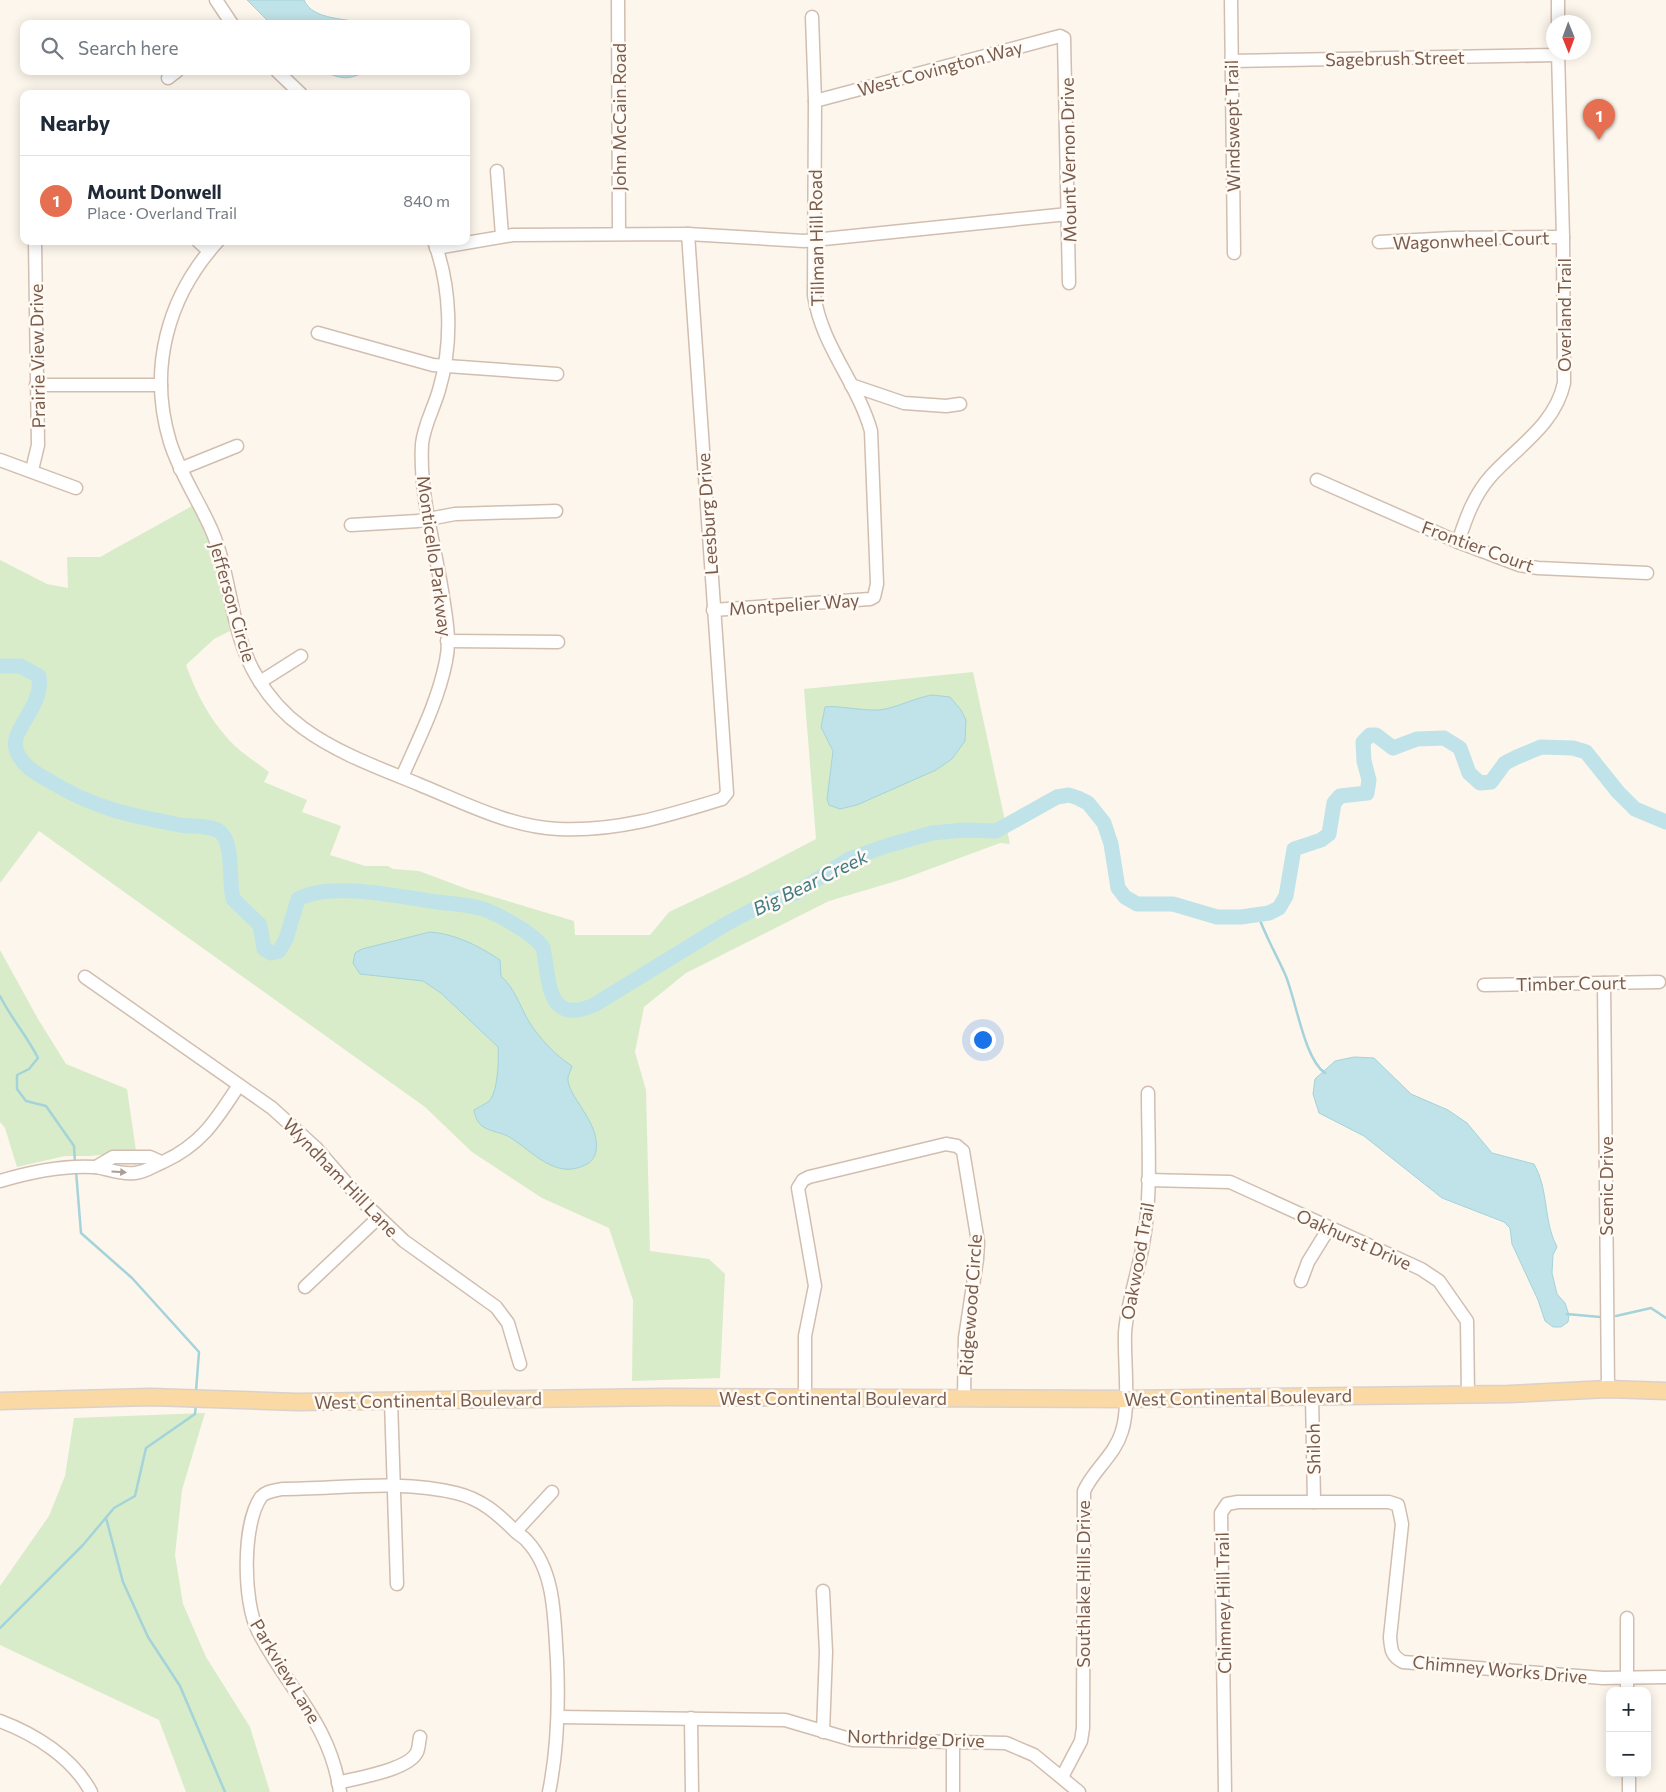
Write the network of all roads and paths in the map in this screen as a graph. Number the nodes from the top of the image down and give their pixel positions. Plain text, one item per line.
1 (216, 0) edge
2 (618, 0) edge
3 (1231, 0) edge
4 (1558, 0) edge
5 (1558, 15) edge
6 (812, 17) dead end
7 (229, 20) edge
8 (1064, 38) joint
9 (1546, 54) edge
10 (1558, 60) edge
11 (1231, 61) junction
12 (281, 75) edge
13 (297, 90) edge
14 (815, 102) junction
15 (497, 171) dead end
16 (1068, 214) junction
17 (619, 233) junction
18 (688, 234) junction
19 (502, 235) junction
20 (1563, 237) junction
21 (470, 240) edge
22 (813, 240) junction
23 (1378, 242) dead end
24 (35, 245) edge
25 (202, 245) edge
26 (214, 245) edge
27 (435, 245) edge
28 (209, 251) junction
29 (1234, 253) dead end
30 (1069, 283) dead end
31 (318, 333) dead end
32 (444, 367) junction
33 (557, 374) dead end
34 (36, 385) junction
35 (161, 385) junction
36 (851, 385) junction
37 (960, 404) dead end
38 (237, 446) dead end
39 (0, 460) edge
40 (180, 469) junction
41 (32, 470) junction
42 (1318, 480) dead end
43 (76, 488) dead end
44 (556, 511) dead end
45 (428, 519) junction
46 (351, 525) dead end
47 (1458, 542) junction
48 (1647, 573) dead end
49 (874, 596) joint
50 (713, 610) junction
51 (447, 641) junction
52 (558, 642) dead end
53 (301, 656) dead end
54 (260, 682) junction
55 (402, 777) junction
56 (726, 793) joint
57 (85, 977) dead end
58 (1659, 982) dead end
59 (1604, 983) junction
60 (1484, 985) dead end
61 (239, 1085) junction
62 (1148, 1093) dead end
63 (1148, 1180) junction
64 (0, 1181) edge
65 (378, 1218) junction
66 (1329, 1228) junction
67 (1301, 1281) dead end
68 (305, 1287) dead end
69 (520, 1364) dead end
70 (1608, 1389) junction
71 (1666, 1391) edge
72 (1468, 1394) junction
73 (1312, 1396) junction
74 (805, 1398) junction
75 (964, 1398) junction
76 (1125, 1399) junction
77 (0, 1401) edge
78 (392, 1401) junction
79 (394, 1485) junction
80 (552, 1492) dead end
81 (1314, 1502) junction
82 (516, 1531) junction
83 (397, 1584) dead end
84 (824, 1591) dead end
85 (1627, 1618) dead end
86 (1627, 1677) junction
87 (1666, 1677) edge
88 (1627, 1687) edge
89 (558, 1717) junction
90 (691, 1718) junction
91 (0, 1722) edge
92 (823, 1732) junction
93 (420, 1737) dead end
94 (953, 1741) junction
95 (1629, 1777) edge
96 (1062, 1778) junction
97 (339, 1788) edge
98 (91, 1792) edge
99 (549, 1792) edge
100 (692, 1792) edge
101 (953, 1792) edge
102 (1079, 1792) edge
103 (1225, 1792) edge
104 (1629, 1792) edge

1 - 7 street
2 - 17 street, John McCain Road
3 - 11 street, Windswept Trail
4 - 5 street
6 - 14 street, Tillman Hill Road
8 - 14 street, West Covington Way
8 - 16 street, Mount Vernon Drive
9 - 11 street, Sagebrush Street
10 - 20 street, Overland Trail
11 - 29 street, Windswept Trail
12 - 13 street
14 - 22 street, Tillman Hill Road
15 - 19 street
16 - 22 street
16 - 30 street, Mount Vernon Drive
17 - 18 street
17 - 19 street
18 - 22 street
18 - 50 street, Leesburg Drive
19 - 21 street
20 - 23 street, Wagonwheel Court
20 - 47 street, Overland Trail
22 - 36 street, Tillman Hill Road
24 - 34 street, Prairie View Drive
25 - 28 street
26 - 28 street, Jefferson Circle
27 - 32 street, Monticello Parkway
28 - 35 street, Jefferson Circle
31 - 32 street
32 - 33 street
32 - 45 street, Monticello Parkway
34 - 35 street
34 - 41 street, Prairie View Drive
35 - 40 street, Jefferson Circle
36 - 37 street
36 - 49 street, Tillman Hill Road
38 - 40 street
39 - 41 street
40 - 54 street, Jefferson Circle
41 - 43 street
42 - 47 street, Frontier Court
44 - 45 street
45 - 46 street
45 - 51 street, Monticello Parkway
47 - 48 street, Frontier Court
49 - 50 street, Montpelier Way
50 - 56 street, Leesburg Drive
51 - 52 street
51 - 55 street, Monticello Parkway
53 - 54 street
54 - 55 street, Jefferson Circle
55 - 56 street, Jefferson Circle
57 - 61 street, Wyndham Hill Lane
58 - 59 street, Timber Court
59 - 60 street, Timber Court
59 - 70 street, Scenic Drive
61 - 64 street
61 - 65 street, Wyndham Hill Lane
62 - 63 street, Oakwood Trail
63 - 66 street, Oakhurst Drive
63 - 76 street, Oakwood Trail
65 - 68 street
65 - 69 street, Wyndham Hill Lane
66 - 67 street
66 - 72 street, Oakhurst Drive
70 - 71 main road, West Continental Boulevard
70 - 72 main road, West Continental Boulevard
72 - 73 main road, West Continental Boulevard
73 - 76 main road, West Continental Boulevard
73 - 81 street, Shiloh
74 - 75 main road, West Continental Boulevard
74 - 75 street, Ridgewood Circle
74 - 78 main road, West Continental Boulevard
75 - 76 main road, West Continental Boulevard
76 - 96 street, Southlake Hills Drive
77 - 78 main road, West Continental Boulevard
78 - 79 street
79 - 82 street
79 - 83 street
79 - 97 street, Parkview Lane
80 - 82 street
81 - 86 street, Chimney Works Drive
81 - 103 street, Chimney Hill Trail
82 - 89 street
84 - 92 street
85 - 86 street
86 - 87 street, Chimney Works Drive
86 - 88 street
89 - 90 street, Northridge Drive
89 - 99 street
90 - 92 street, Northridge Drive
90 - 100 street
91 - 98 street
92 - 94 street, Northridge Drive
93 - 97 street
94 - 96 street, Northridge Drive
94 - 101 street
95 - 104 street
96 - 102 street, Northridge Drive

